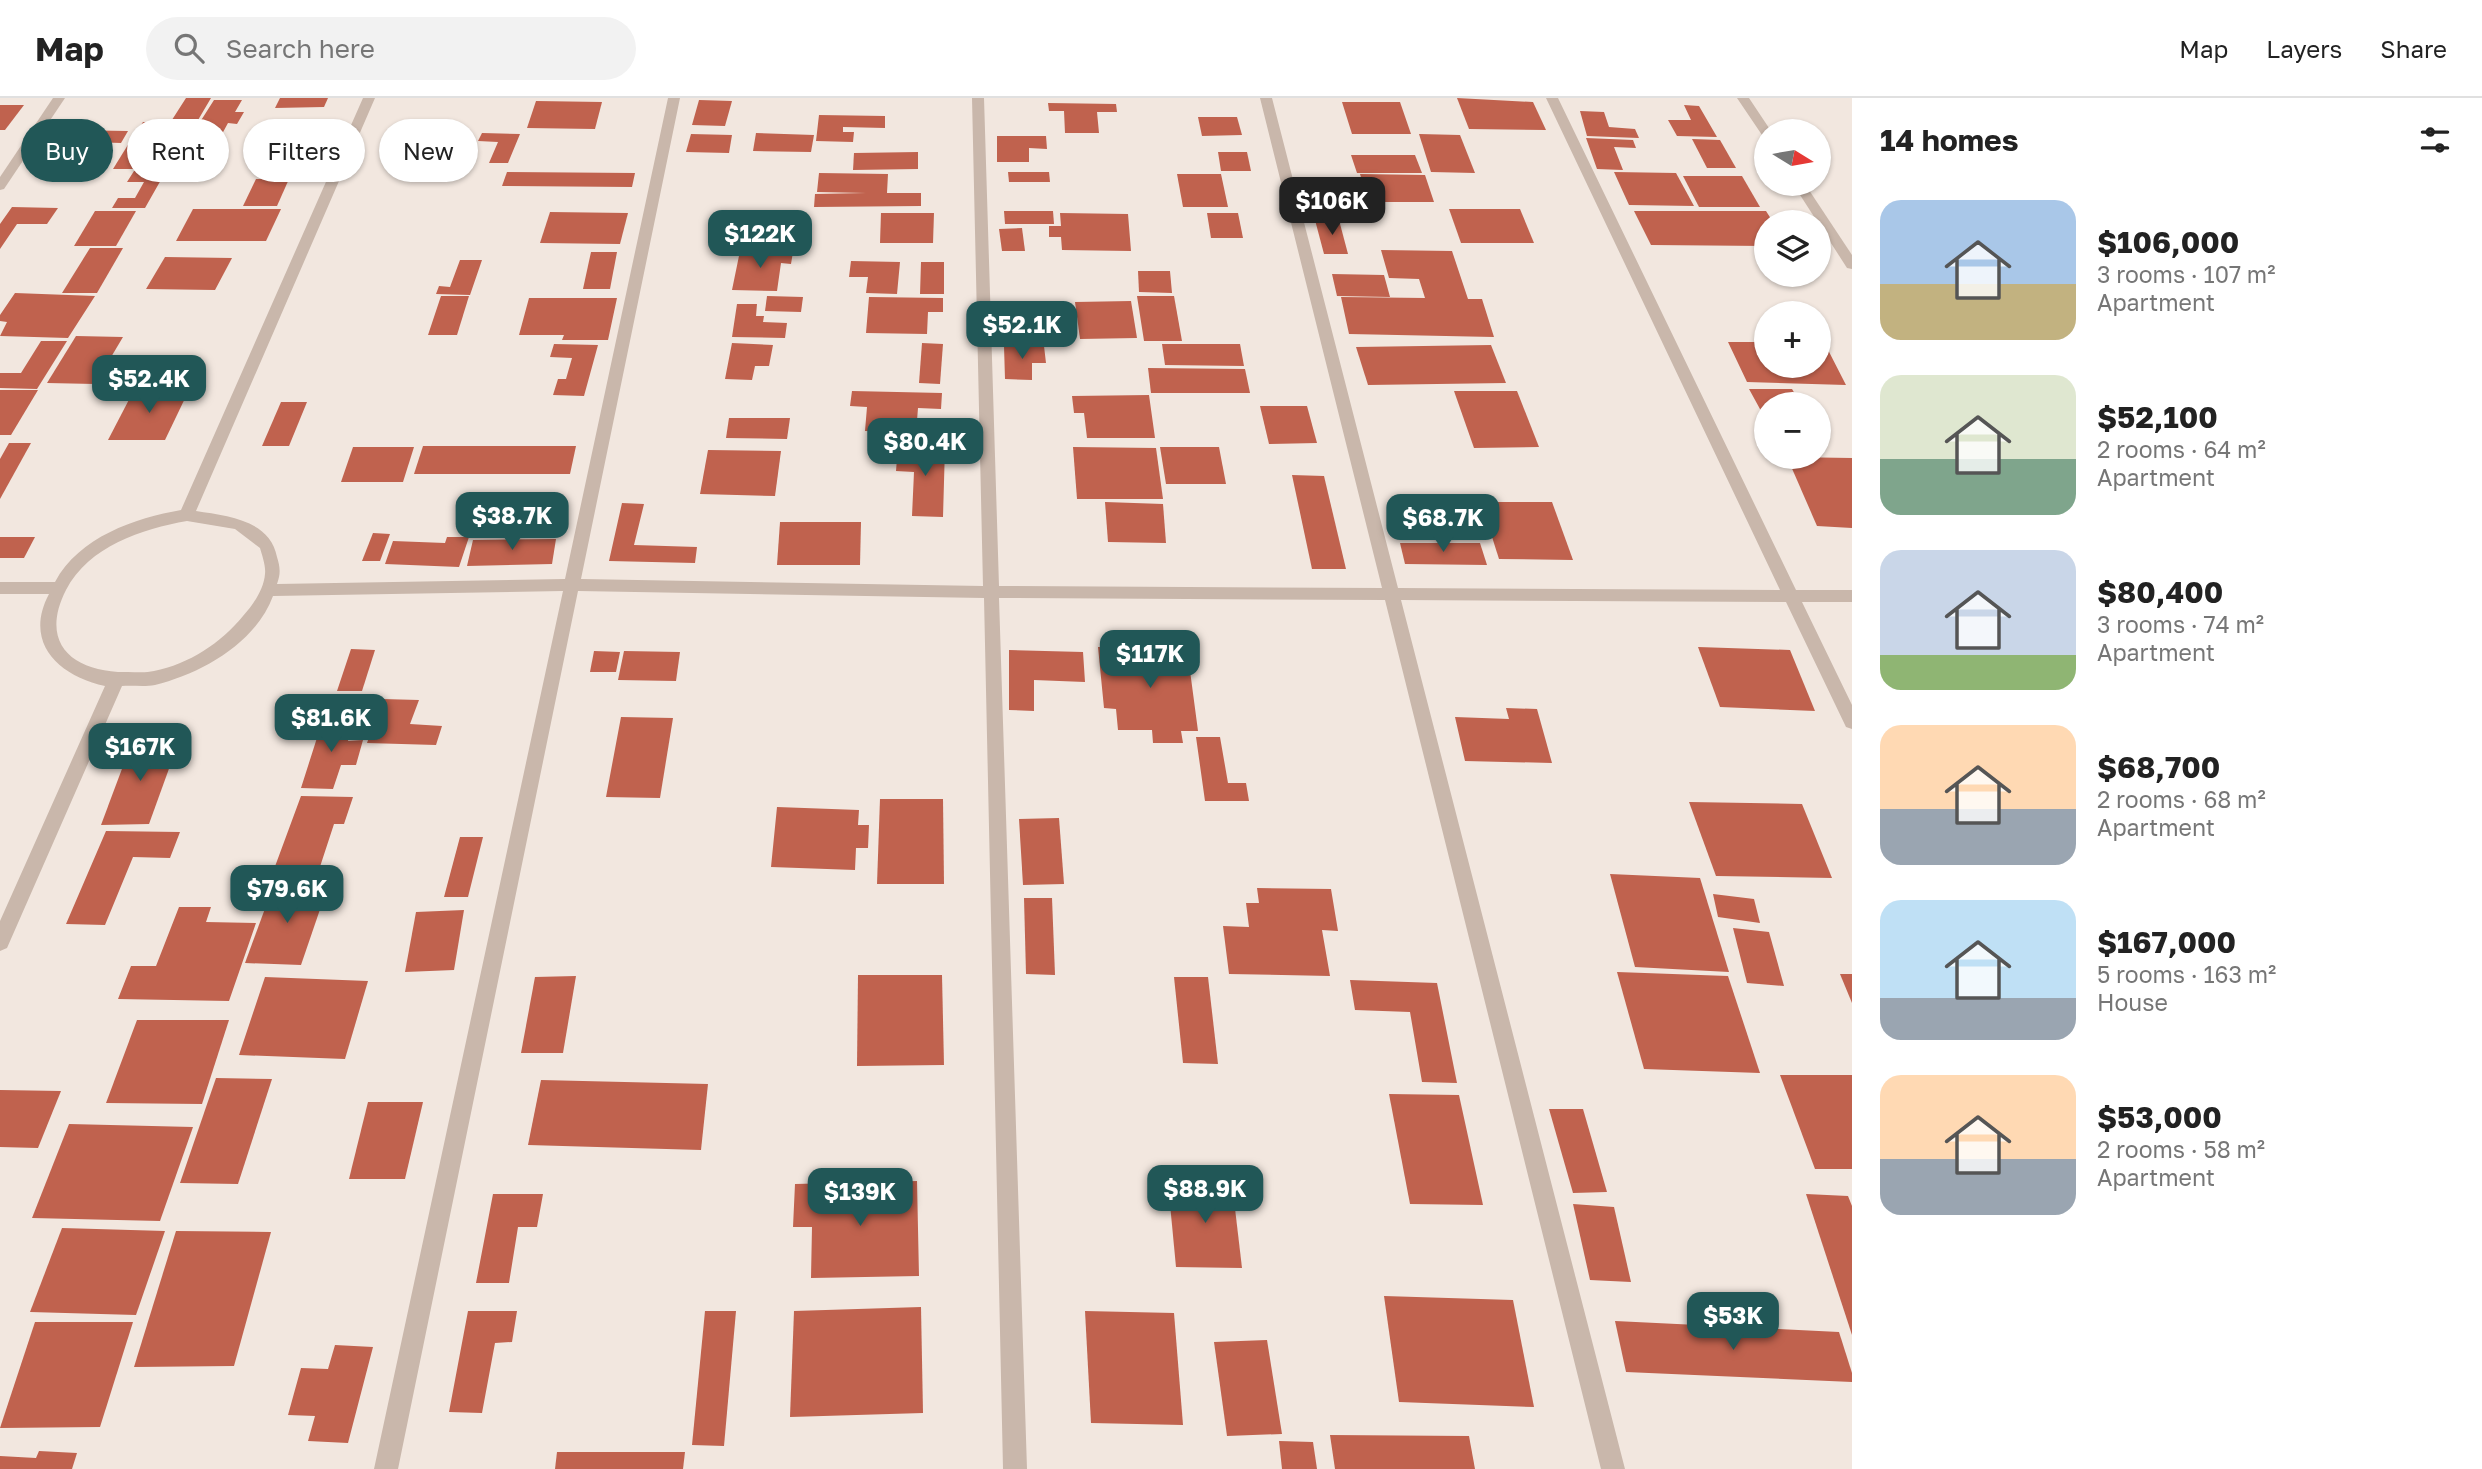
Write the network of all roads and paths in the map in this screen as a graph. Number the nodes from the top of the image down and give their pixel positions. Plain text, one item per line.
1 (59, 98) edge
2 (369, 98) edge
3 (674, 98) edge
4 (978, 98) edge
5 (1266, 98) edge
6 (1552, 98) edge
7 (1743, 98) edge
8 (1757, 119) edge
9 (0, 186) edge
10 (1807, 196) edge
11 (1852, 265) edge
12 (187, 515) junction
13 (572, 585) junction
14 (0, 588) edge
15 (58, 588) junction
16 (270, 590) junction
17 (991, 593) junction
18 (1392, 595) junction
19 (1791, 595) junction
20 (1852, 596) edge
21 (116, 681) junction
22 (1852, 722) edge
23 (0, 942) edge
24 (386, 1469) edge
25 (1015, 1469) edge
26 (1613, 1469) edge

1 - 9 street
2 - 12 street
3 - 13 street
4 - 17 street
5 - 18 street
6 - 19 street
7 - 8 street
10 - 11 street
12 - 15 street
12 - 16 street
13 - 16 street
13 - 17 street
13 - 24 street
14 - 15 street
15 - 21 street
16 - 21 street
17 - 18 street
17 - 25 street
18 - 19 street
18 - 26 street
19 - 20 street
19 - 22 street
21 - 23 street

